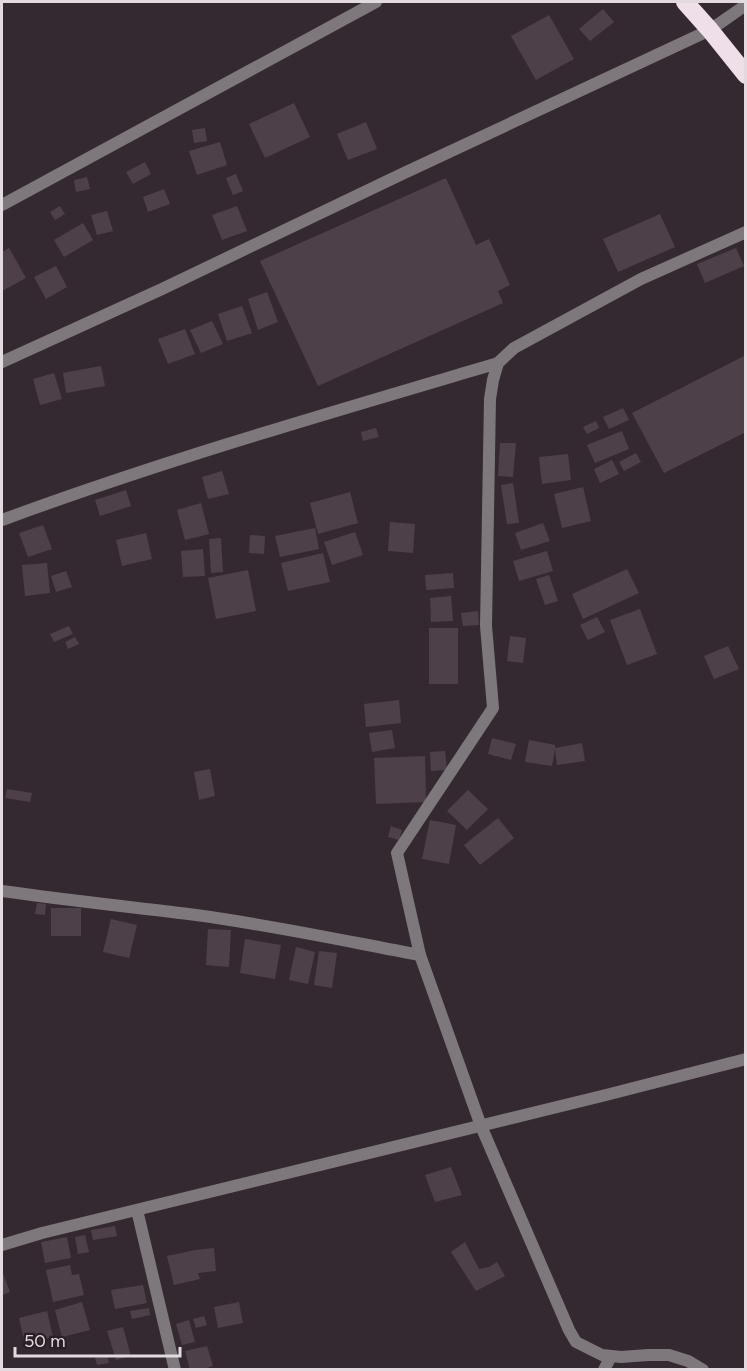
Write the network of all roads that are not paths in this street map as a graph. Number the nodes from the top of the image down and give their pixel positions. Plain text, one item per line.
1 (376, 2) edge
2 (685, 2) edge
3 (746, 5) edge
4 (710, 30) junction
5 (746, 75) edge
6 (2, 205) edge
7 (746, 232) edge
8 (2, 362) edge
9 (498, 363) junction
10 (2, 520) edge
11 (2, 891) edge
12 (420, 955) junction
13 (746, 1059) edge
14 (480, 1126) junction
15 (138, 1210) junction
16 (2, 1245) edge
17 (611, 1356) junction
18 (175, 1370) edge
19 (604, 1370) edge
20 (703, 1370) edge

1 - 6 street
2 - 4 highway
3 - 4 street
4 - 5 highway
4 - 8 street
7 - 9 street
9 - 10 street
9 - 12 street
11 - 12 street
12 - 14 street
13 - 14 street
14 - 15 street
14 - 17 street
15 - 16 street
15 - 18 street
17 - 19 street
17 - 20 street

